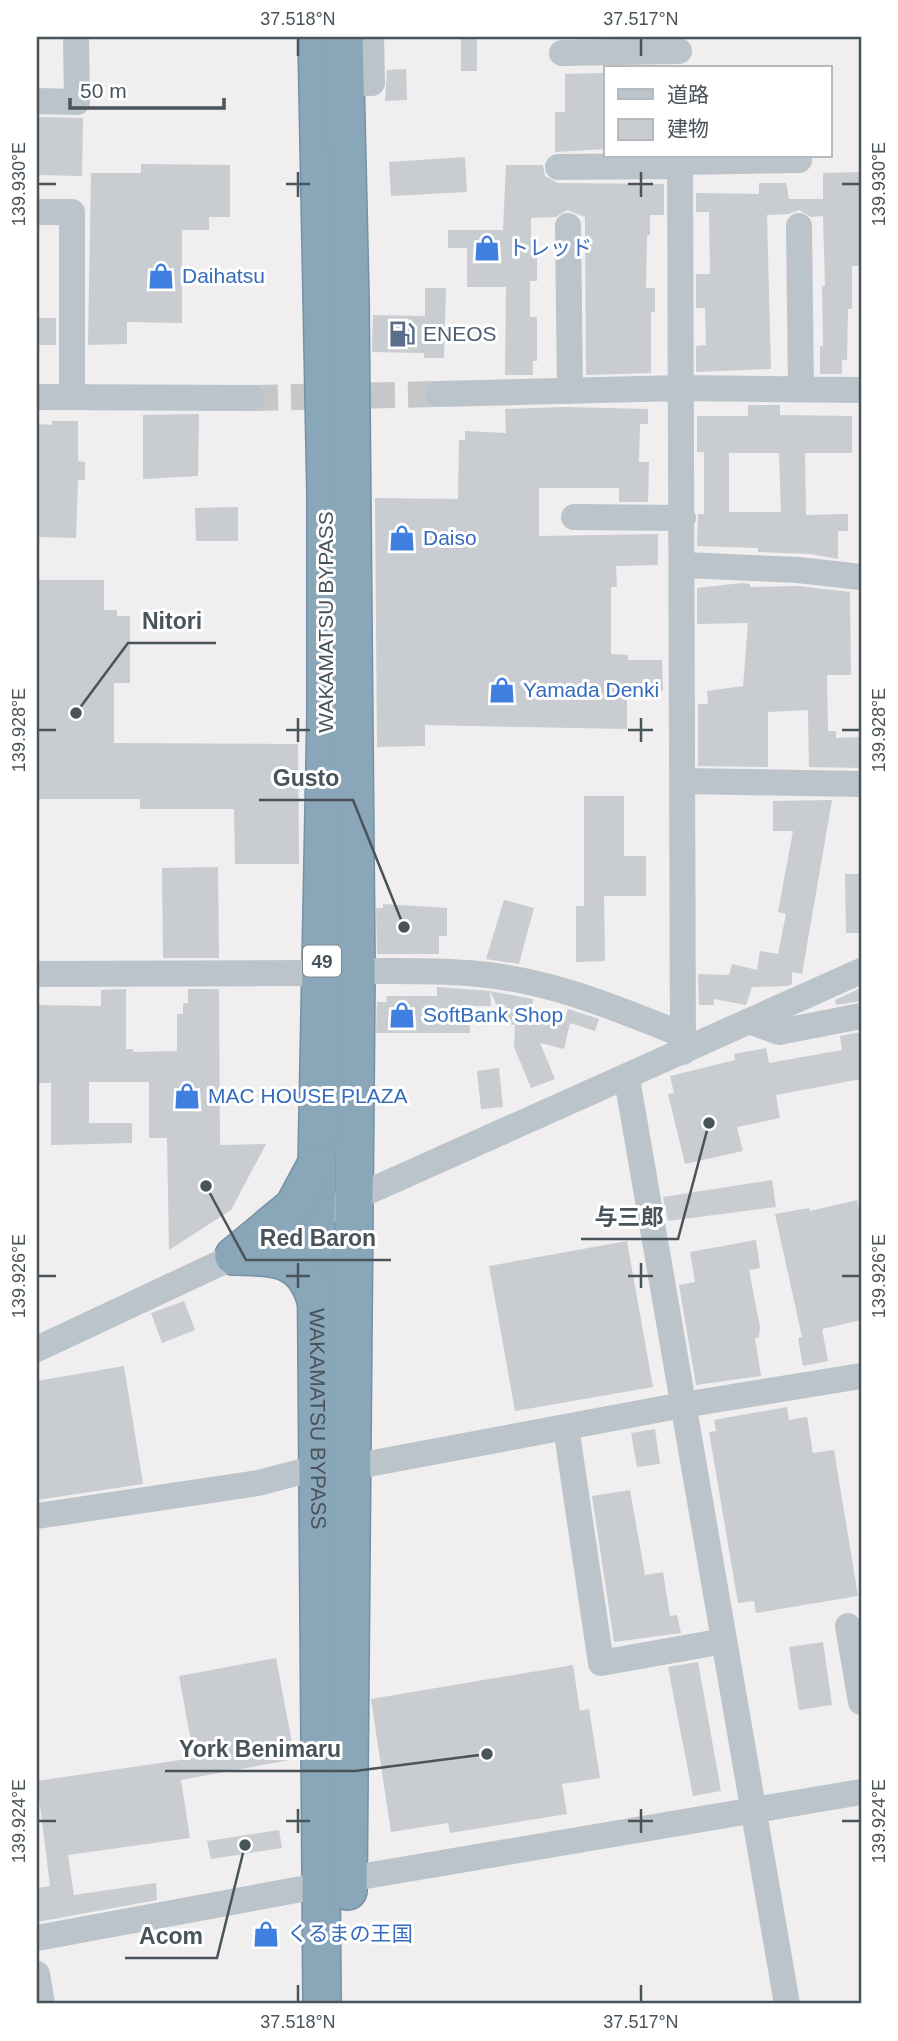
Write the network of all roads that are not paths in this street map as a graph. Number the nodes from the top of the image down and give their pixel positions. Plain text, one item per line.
1 (76, 37) edge
2 (317, 37) edge
3 (344, 37) edge
4 (371, 37) edge
5 (562, 52) dead end
6 (679, 52) edge
7 (344, 82) junction
8 (37, 101) edge
9 (799, 160) dead end
10 (680, 161) edge
11 (558, 167) dead end
12 (37, 212) edge
13 (568, 226) dead end
14 (799, 226) dead end
15 (681, 388) junction
16 (801, 389) junction
17 (861, 390) edge
18 (569, 391) junction
19 (438, 394) tunnel mouth
20 (37, 397) edge
21 (72, 397) junction
22 (252, 398) tunnel mouth
23 (574, 517) dead end
24 (683, 518) junction
25 (684, 565) junction
26 (861, 577) edge
27 (681, 781) junction
28 (861, 784) edge
29 (861, 971) edge
30 (339, 972) junction
31 (37, 974) edge
32 (861, 1016) edge
33 (749, 1020) junction
34 (683, 1043) junction
35 (627, 1079) junction
36 (317, 1158) junction
37 (352, 1199) junction
38 (316, 1218) junction
39 (234, 1256) junction
40 (317, 1306) junction
41 (37, 1349) edge
42 (861, 1376) edge
43 (683, 1405) junction
44 (566, 1427) junction
45 (336, 1467) junction
46 (37, 1516) edge
47 (848, 1626) dead end
48 (724, 1641) junction
49 (861, 1702) edge
50 (861, 1793) edge
51 (753, 1813) junction
52 (335, 1882) junction
53 (37, 1938) edge
54 (37, 1975) edge
55 (42, 2004) edge
56 (322, 2004) edge
57 (348, 2004) edge
58 (787, 2004) edge

1 - 8 street
2 - 30 highway, WAKAMATSU BYPASS / 49
3 - 7 highway, WAKAMATSU BYPASS / 49
4 - 7 street
5 - 6 street
7 - 30 highway, WAKAMATSU BYPASS / 49
9 - 10 street
10 - 11 street
10 - 15 street
12 - 21 street
13 - 18 street
14 - 16 street
15 - 16 street
15 - 18 street
15 - 24 street
16 - 17 street
18 - 19 street
20 - 21 street
21 - 22 street
23 - 24 street
24 - 25 street
25 - 26 street
25 - 27 street
27 - 28 street
27 - 34 street
29 - 33 street
30 - 31 street
30 - 34 street
30 - 36 highway, WAKAMATSU BYPASS / 49
30 - 37 highway, WAKAMATSU BYPASS / 49
32 - 33 street
33 - 34 street
34 - 35 street
35 - 37 street
35 - 43 street
36 - 38 highway, WAKAMATSU BYPASS / 49
36 - 39 highway
37 - 38 street
37 - 45 highway, WAKAMATSU BYPASS / 49
38 - 39 street
38 - 40 highway, WAKAMATSU BYPASS / 49
39 - 40 highway
39 - 41 street
40 - 45 highway, WAKAMATSU BYPASS / 49
42 - 43 street
43 - 44 street
43 - 48 street
44 - 45 street
44 - 48 street
45 - 46 street
45 - 52 highway, WAKAMATSU BYPASS / 49
47 - 49 street
48 - 51 street
50 - 51 street
51 - 52 street
51 - 58 street
52 - 53 street
52 - 56 highway, WAKAMATSU BYPASS / 49
52 - 57 highway, WAKAMATSU BYPASS / 49
54 - 55 street

